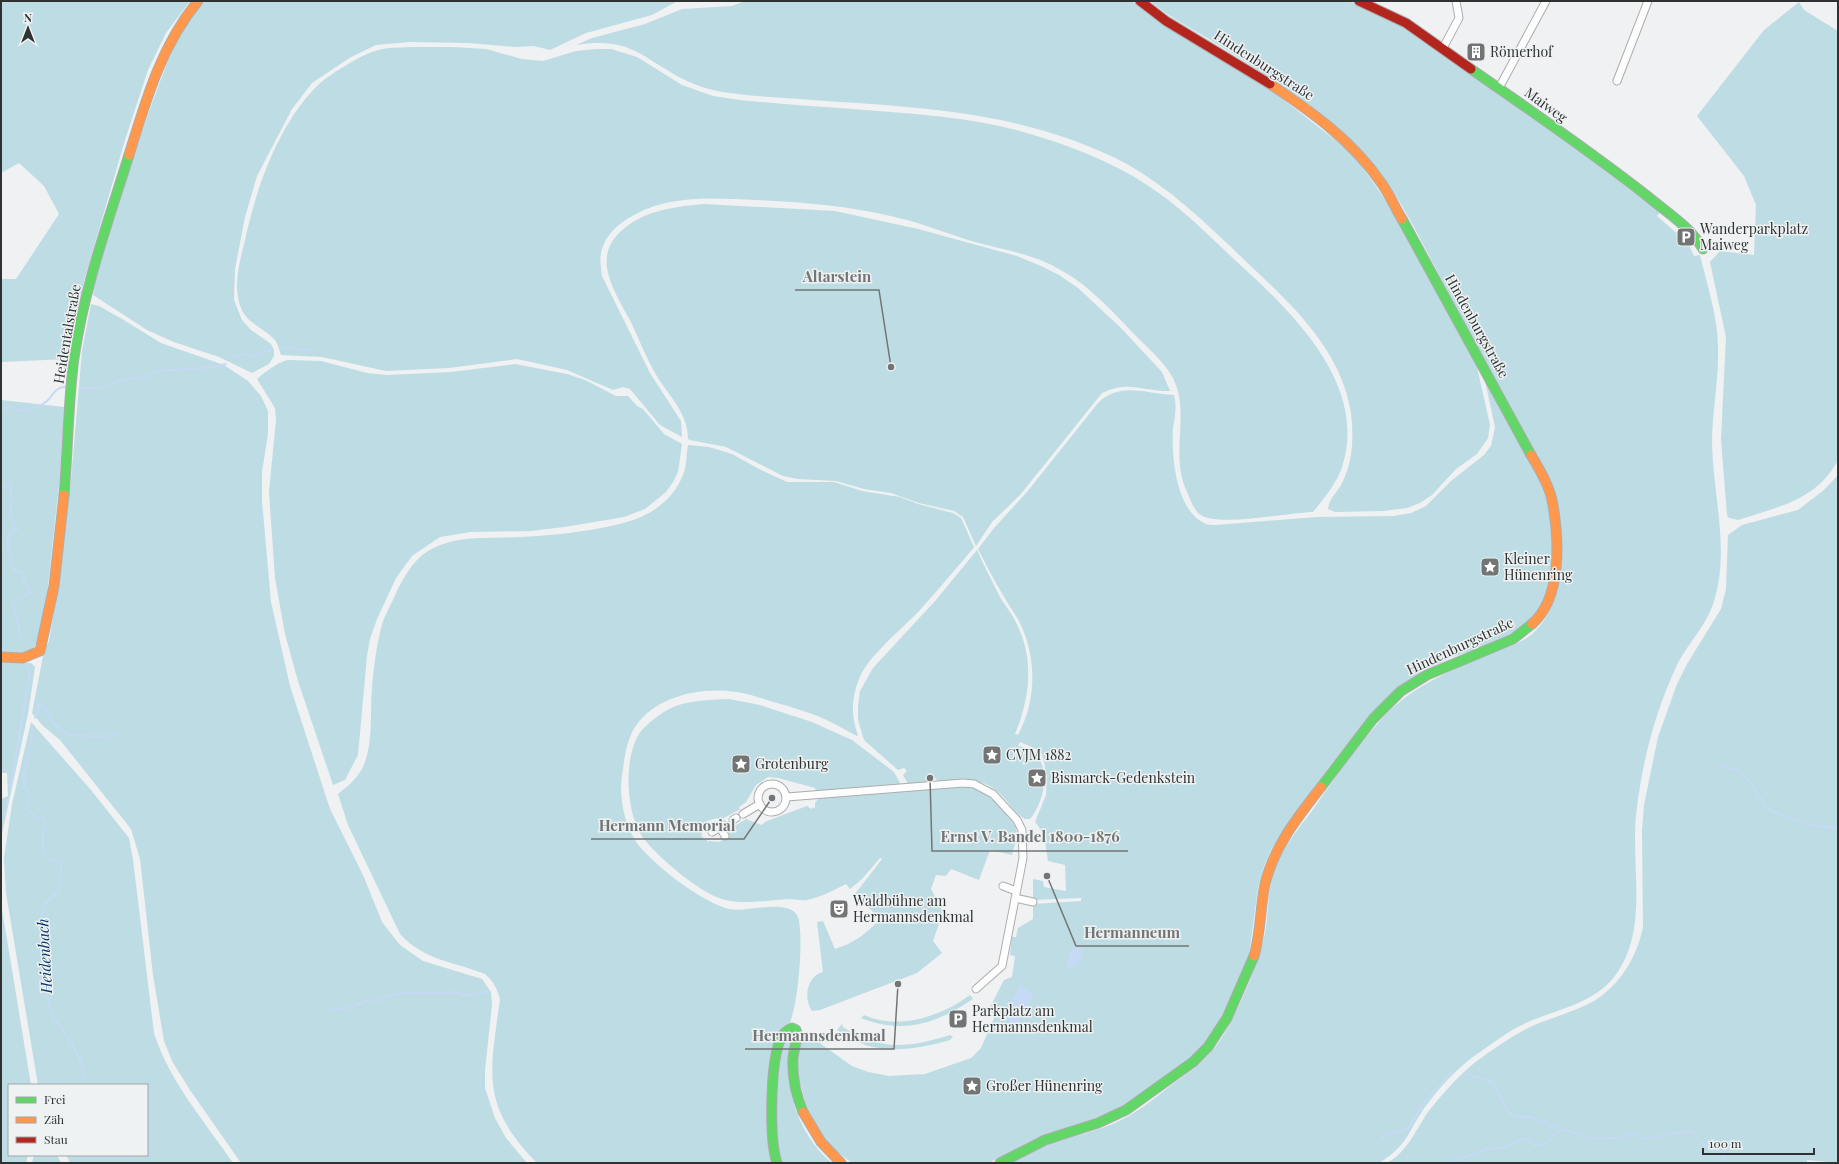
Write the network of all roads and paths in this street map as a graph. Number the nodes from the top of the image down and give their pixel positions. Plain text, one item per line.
1 (198, 1) edge
2 (1140, 1) edge
3 (1359, 1) edge
4 (1456, 1) edge
5 (1546, 1) edge
6 (1648, 1) edge
7 (1442, 48) junction
8 (1616, 81) dead end
9 (1499, 88) junction
10 (1703, 249) dead end
11 (1, 656) edge
12 (787, 797) junction
13 (760, 804) junction
14 (733, 820) junction
15 (712, 832) dead end
16 (725, 836) dead end
17 (1003, 886) dead end
18 (1016, 894) junction
19 (1033, 902) dead end
20 (976, 989) dead end
21 (777, 1163) edge
22 (841, 1163) edge
23 (1000, 1163) edge

1 - 11 main road, Heidentalstraße
2 - 23 main road, Hindenburgstraße
3 - 7 main road, Maiweg
4 - 7 street
5 - 9 street
6 - 8 street
7 - 9 main road, Maiweg
9 - 10 main road, Maiweg
12 - 13 street
12 - 13 street
12 - 18 street
13 - 14 street
14 - 15 street
14 - 16 street
17 - 18 street
18 - 19 street
18 - 20 street
21 - 22 main road

